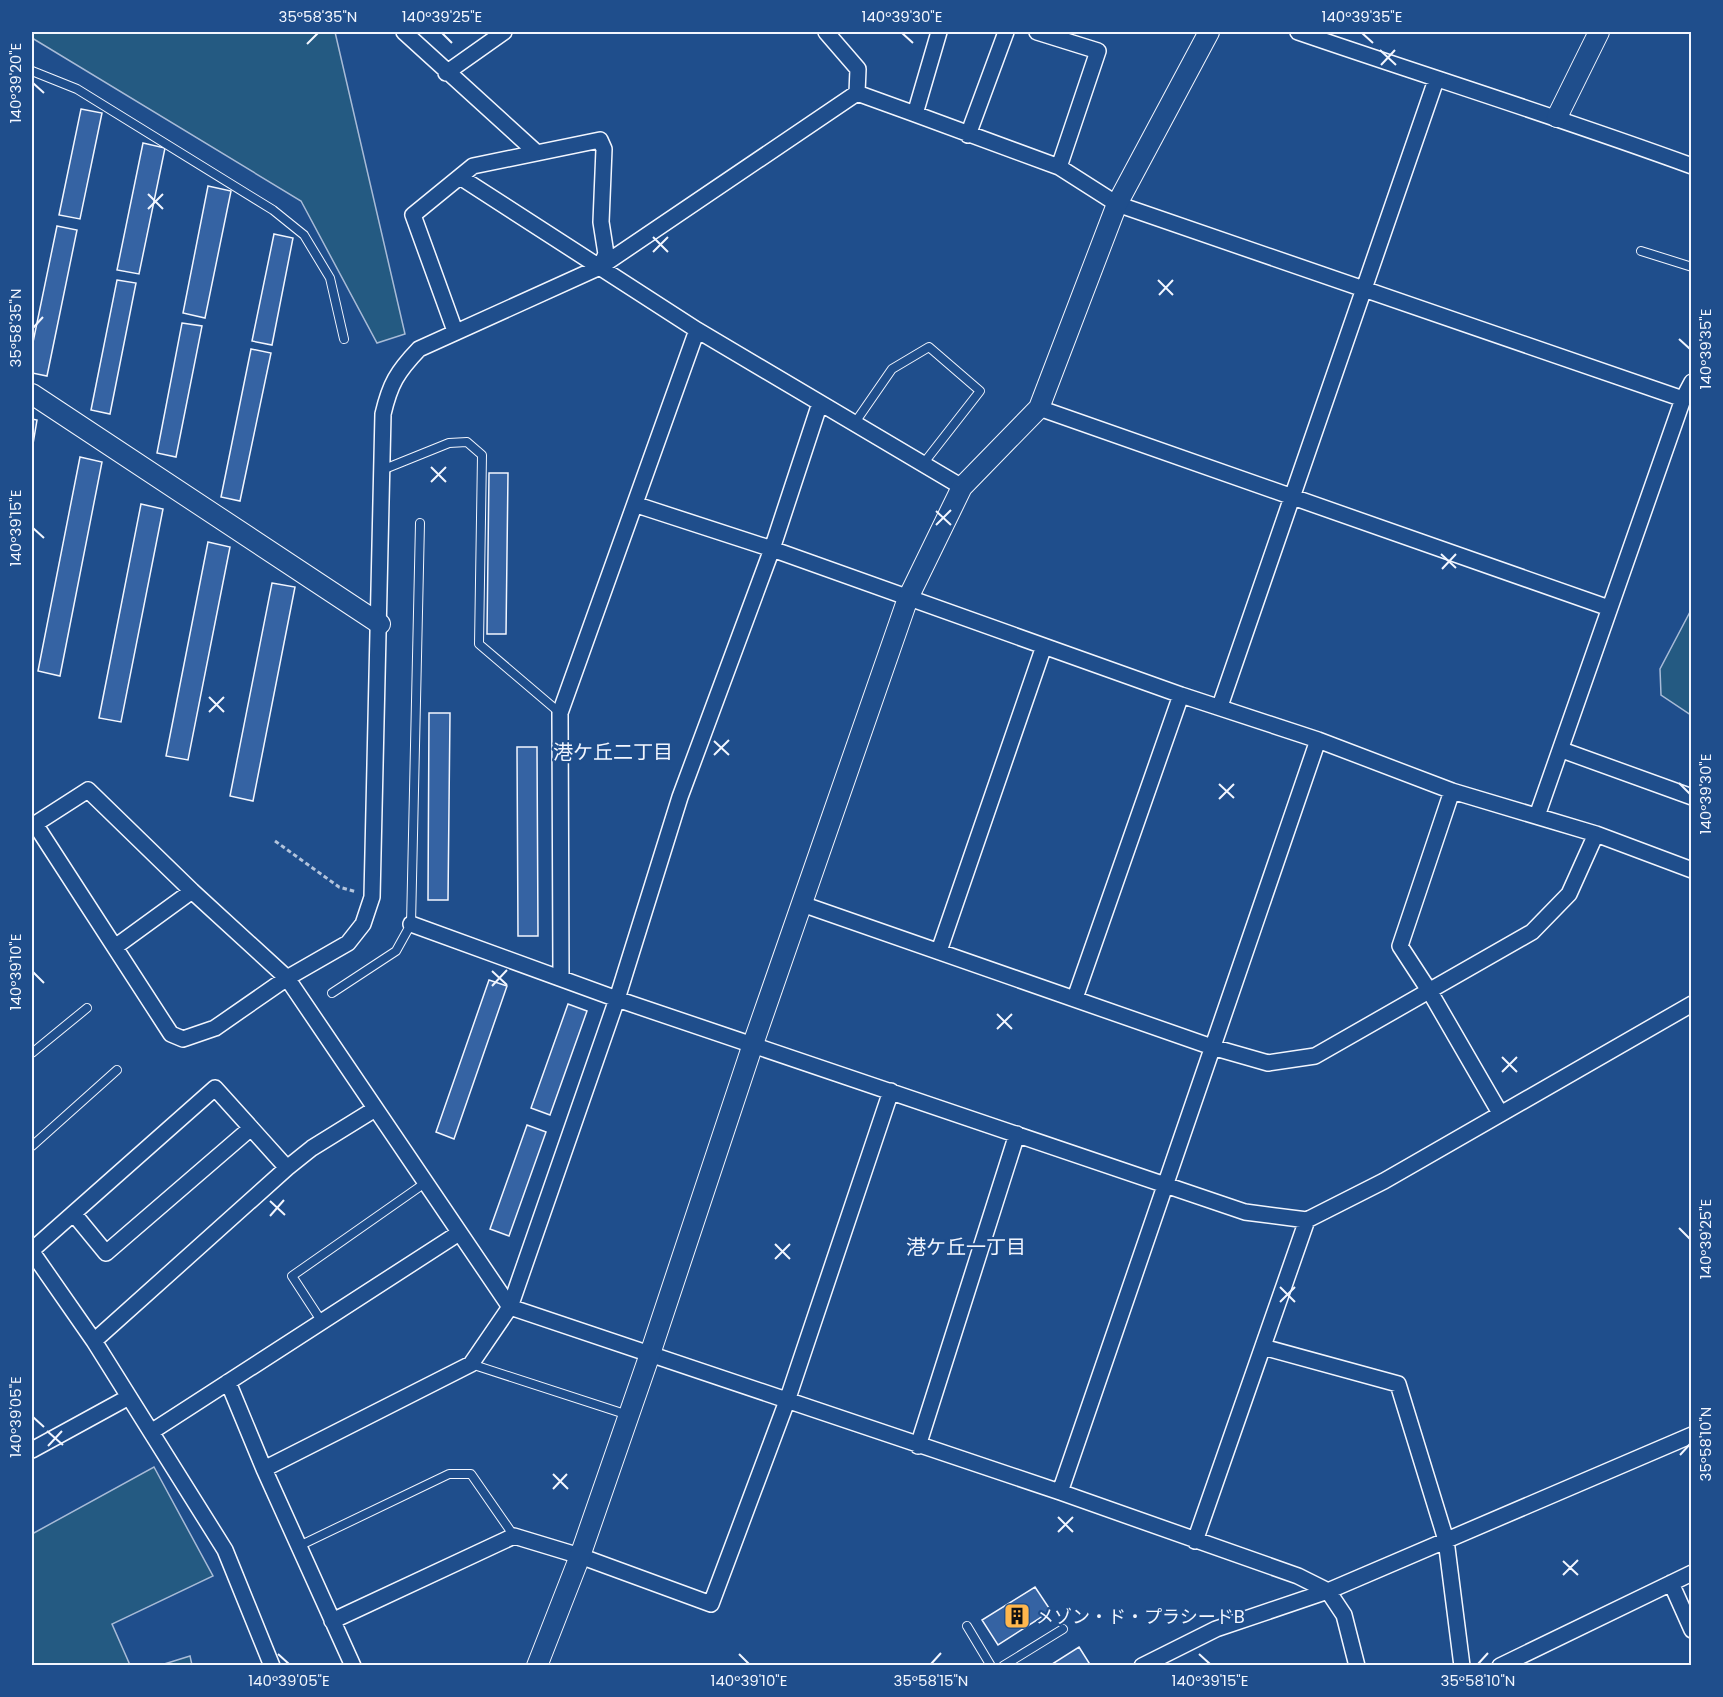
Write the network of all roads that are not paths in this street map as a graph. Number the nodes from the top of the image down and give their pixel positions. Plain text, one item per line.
1 (404, 32) edge
2 (504, 32) edge
3 (826, 32) edge
4 (939, 32) edge
5 (1006, 32) edge
6 (1037, 32) edge
7 (1209, 32) edge
8 (1298, 32) edge
9 (1599, 32) edge
10 (32, 71) edge
11 (447, 73) junction
12 (1436, 80) junction
13 (857, 93) junction
14 (915, 114) junction
15 (1557, 117) junction
16 (968, 135) junction
17 (537, 153) junction
18 (1692, 166) edge
19 (1059, 167) junction
20 (460, 177) junction
21 (1117, 204) junction
22 (1641, 251) dead end
23 (600, 267) junction
24 (1692, 267) edge
25 (1364, 289) junction
26 (698, 330) junction
27 (455, 331) junction
28 (344, 339) dead end
29 (1692, 382) edge
30 (32, 394) edge
31 (1683, 399) junction
32 (820, 403) junction
33 (1039, 408) junction
34 (854, 424) junction
35 (922, 464) junction
36 (382, 470) junction
37 (962, 487) junction
38 (1292, 498) junction
39 (637, 505) junction
40 (420, 524) dead end
41 (772, 549) junction
42 (908, 598) junction
43 (1609, 608) junction
44 (380, 624) junction
45 (1044, 646) junction
46 (1181, 695) junction
47 (1220, 706) junction
48 (560, 713) junction
49 (1318, 740) junction
50 (1562, 750) junction
51 (1452, 791) junction
52 (1692, 797) edge
53 (1538, 816) junction
54 (33, 825) edge
55 (1596, 834) junction
56 (1692, 870) edge
57 (192, 891) junction
58 (802, 904) junction
59 (411, 924) junction
60 (115, 947) junction
61 (939, 951) junction
62 (561, 976) junction
63 (287, 978) junction
64 (1430, 992) junction
65 (332, 993) dead end
66 (1075, 998) junction
67 (617, 999) junction
68 (1692, 1004) edge
69 (87, 1008) dead end
70 (753, 1044) junction
71 (1212, 1047) junction
72 (32, 1053) edge
73 (117, 1070) dead end
74 (891, 1091) junction
75 (375, 1109) junction
76 (1500, 1113) junction
77 (251, 1128) junction
78 (1017, 1134) junction
79 (32, 1146) edge
80 (287, 1168) junction
81 (425, 1183) junction
82 (1166, 1185) junction
83 (75, 1214) junction
84 (1307, 1221) junction
85 (459, 1233) junction
86 (32, 1251) edge
87 (510, 1307) junction
88 (322, 1322) junction
89 (94, 1341) junction
90 (1263, 1347) junction
91 (650, 1354) junction
92 (471, 1364) junction
93 (228, 1382) junction
94 (127, 1398) junction
95 (787, 1401) junction
96 (628, 1415) junction
97 (151, 1432) junction
98 (1692, 1435) edge
99 (918, 1446) junction
100 (32, 1450) edge
101 (264, 1469) junction
102 (1060, 1492) junction
103 (514, 1536) junction
104 (1446, 1540) junction
105 (1196, 1541) junction
106 (299, 1546) junction
107 (580, 1556) junction
108 (1692, 1574) edge
109 (1671, 1583) junction
110 (1328, 1591) junction
111 (332, 1621) junction
112 (967, 1626) dead end
113 (1063, 1629) dead end
114 (1692, 1630) edge
115 (272, 1665) edge
116 (353, 1665) edge
117 (537, 1665) edge
118 (992, 1665) edge
119 (1003, 1665) edge
120 (1142, 1665) edge
121 (1357, 1665) edge
122 (1462, 1665) edge
123 (1500, 1665) edge

1 - 11 street
2 - 11 street
3 - 13 street
4 - 14 street
5 - 16 street
6 - 19 street
7 - 21 street
8 - 12 street
9 - 15 street
10 - 28 lane
11 - 17 street
12 - 15 street
12 - 25 street
13 - 14 street
13 - 23 street
14 - 16 street
15 - 18 street
16 - 19 street
17 - 20 street
17 - 23 street
19 - 21 street
20 - 23 street
20 - 27 street
21 - 25 street
21 - 33 street
22 - 24 lane
23 - 26 street
23 - 27 street
25 - 31 street
25 - 38 street
26 - 32 street
26 - 39 street
27 - 36 street
29 - 31 street
30 - 44 street
31 - 43 street
32 - 34 street
32 - 41 street
33 - 37 street
33 - 38 street
34 - 35 street
34 - 35 lane
35 - 37 street
36 - 44 street
36 - 48 lane
37 - 42 street
38 - 43 street
38 - 47 street
39 - 41 street
39 - 48 street
40 - 59 lane
41 - 42 street
41 - 67 street
42 - 45 street
42 - 58 street
43 - 50 street
44 - 63 street
45 - 46 street
45 - 61 street
46 - 47 street
46 - 66 street
47 - 49 street
48 - 62 street
49 - 51 street
49 - 71 street
50 - 52 street
50 - 53 street
51 - 53 street
51 - 64 street
53 - 55 street
54 - 57 street
54 - 60 street
55 - 56 street
55 - 64 street
57 - 60 street
57 - 63 street
58 - 61 street
58 - 70 street
59 - 62 street
59 - 65 lane
60 - 63 street
61 - 66 street
62 - 67 street
63 - 75 street
64 - 71 street
64 - 76 street
66 - 71 street
67 - 70 street
67 - 87 street
68 - 76 street
69 - 72 lane
70 - 74 street
70 - 91 street
71 - 82 street
73 - 79 lane
74 - 78 street
74 - 95 street
75 - 80 street
75 - 81 street
76 - 84 street
77 - 80 street
77 - 83 street
77 - 83 street
78 - 82 street
78 - 99 street
80 - 89 street
81 - 85 street
81 - 88 lane
82 - 84 street
82 - 102 street
83 - 86 street
84 - 90 street
85 - 87 street
85 - 88 street
86 - 89 street
87 - 91 street
87 - 92 street
88 - 93 street
89 - 94 street
90 - 104 street
90 - 105 street
91 - 95 street
91 - 96 street
92 - 96 lane
92 - 101 street
93 - 97 street
93 - 101 street
94 - 97 street
94 - 100 street
95 - 99 street
95 - 107 street
96 - 107 street
97 - 115 street
98 - 104 street
99 - 102 street
101 - 106 street
102 - 105 street
103 - 106 lane
103 - 107 street
103 - 111 street
104 - 110 street
104 - 122 street
105 - 110 street
106 - 111 street
107 - 117 street
108 - 109 street
109 - 114 street
109 - 123 street
110 - 120 street
110 - 121 street
111 - 116 street
112 - 118 lane
113 - 119 lane

